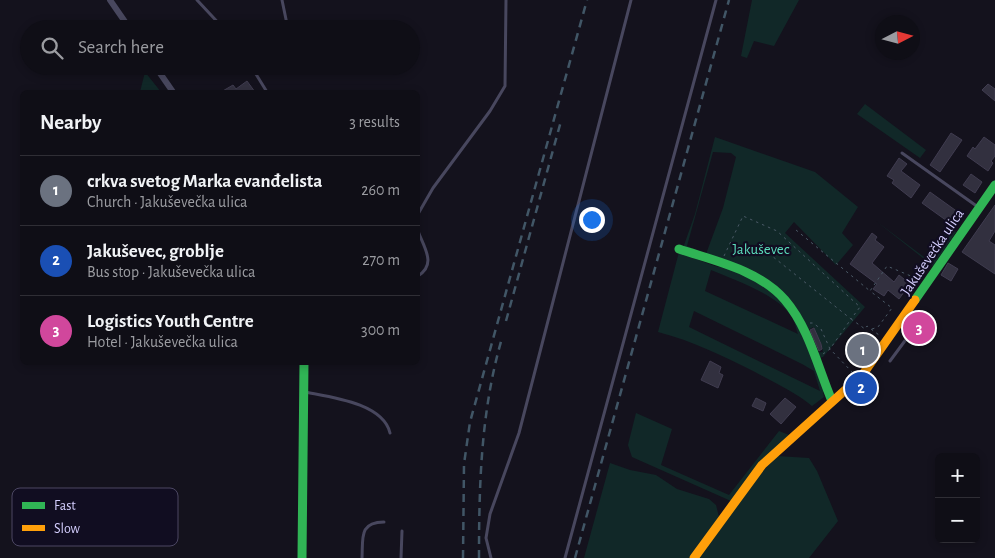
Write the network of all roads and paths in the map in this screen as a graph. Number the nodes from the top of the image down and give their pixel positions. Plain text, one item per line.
1 (110, 0) edge
2 (197, 0) edge
3 (282, 0) edge
4 (506, 0) edge
5 (631, 0) edge
6 (716, 0) edge
7 (124, 20) edge
8 (216, 20) edge
9 (286, 20) edge
10 (162, 75) edge
11 (256, 75) edge
12 (173, 90) edge
13 (266, 90) edge
14 (902, 153) dead end
15 (995, 184) edge
16 (979, 208) junction
17 (420, 211) edge
18 (796, 230) dead end
19 (420, 237) edge
20 (678, 249) dead end
21 (772, 256) dead end
22 (724, 259) dead end
23 (420, 274) edge
24 (923, 282) dead end
25 (870, 291) junction
26 (851, 319) junction
27 (802, 326) junction
28 (872, 330) junction
29 (883, 338) dead end
30 (907, 338) dead end
31 (830, 349) junction
32 (820, 355) dead end
33 (890, 361) dead end
34 (304, 365) edge
35 (854, 374) dead end
36 (304, 392) junction
37 (832, 401) junction
38 (390, 433) dead end
39 (384, 522) dead end
40 (402, 531) dead end
41 (302, 558) edge
42 (362, 558) edge
43 (401, 558) edge
44 (491, 558) edge
45 (564, 558) edge
46 (694, 558) edge

1 - 7 street
2 - 8 lane
3 - 9 lane
4 - 17 lane
5 - 44 lane
6 - 45 lane
10 - 12 street
11 - 13 lane
14 - 16 lane
15 - 16 main road, Jakuševečka ulica
16 - 37 main road, Jakuševečka ulica
18 - 25 path
19 - 23 lane
20 - 27 main road
21 - 26 path
22 - 26 path
24 - 25 path
25 - 28 path
26 - 28 path
26 - 31 path
27 - 31 path
27 - 37 main road
28 - 29 path
30 - 33 lane
31 - 32 path
31 - 35 path
34 - 36 main road
36 - 38 lane
36 - 41 main road
37 - 46 main road, Jakuševečka ulica
39 - 42 lane
40 - 43 lane

